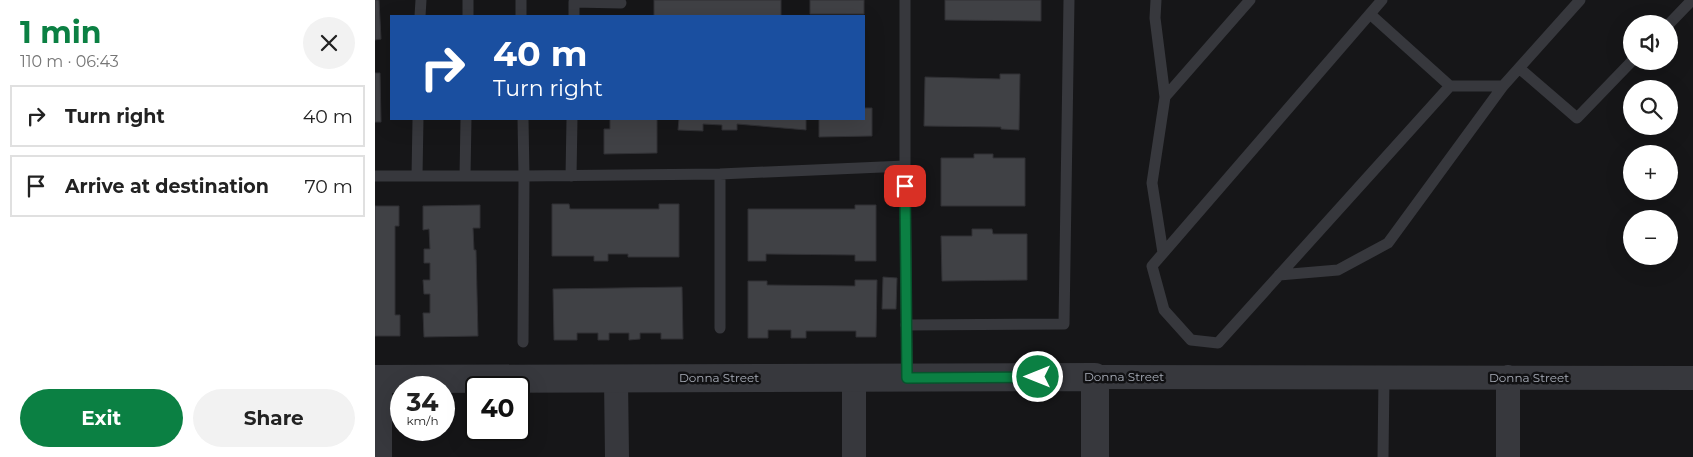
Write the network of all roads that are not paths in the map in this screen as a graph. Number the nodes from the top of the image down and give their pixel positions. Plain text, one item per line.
1 (421, 0) edge
2 (468, 0) edge
3 (521, 0) edge
4 (905, 0) edge
5 (1069, 0) edge
6 (1156, 0) edge
7 (1250, 0) edge
8 (1382, 0) edge
9 (1580, 0) edge
10 (1692, 0) edge
11 (621, 3) dead end
12 (1370, 14) junction
13 (420, 15) edge
14 (468, 15) edge
15 (521, 15) edge
16 (574, 15) edge
17 (1678, 15) edge
18 (1519, 68) junction
19 (1623, 70) edge
20 (1450, 86) junction
21 (1503, 86) junction
22 (1165, 97) junction
23 (418, 120) edge
24 (466, 120) edge
25 (523, 120) edge
26 (572, 120) edge
27 (905, 166) junction
28 (720, 174) junction
29 (375, 176) edge
30 (417, 176) junction
31 (465, 176) junction
32 (524, 176) junction
33 (571, 176) junction
34 (1163, 253) junction
35 (1279, 275) junction
36 (906, 325) junction
37 (720, 328) dead end
38 (523, 342) dead end
39 (1095, 377) junction
40 (1383, 377) junction
41 (378, 378) edge
42 (617, 378) junction
43 (854, 378) junction
44 (907, 378) junction
45 (1507, 378) junction
46 (1693, 378) edge
47 (381, 457) edge
48 (617, 457) edge
49 (854, 457) edge
50 (1095, 457) edge
51 (1383, 457) edge
52 (1508, 457) edge

1 - 13 lane
2 - 14 lane
3 - 15 lane
4 - 27 lane
5 - 36 lane
6 - 22 lane
7 - 22 lane
8 - 12 lane
9 - 18 lane
10 - 17 lane
11 - 16 lane
12 - 20 lane
12 - 34 lane
18 - 19 lane
18 - 21 lane
20 - 21 lane
20 - 35 lane
21 - 35 lane
22 - 34 lane
23 - 30 lane
24 - 31 lane
25 - 32 lane
26 - 33 lane
27 - 28 lane
27 - 36 lane
28 - 33 lane
28 - 37 lane
29 - 30 lane
30 - 31 lane
31 - 32 lane
32 - 33 lane
32 - 38 lane
34 - 35 lane
36 - 44 lane
39 - 40 street, Donna Street
39 - 44 street, Donna Street
39 - 50 street
40 - 45 street, Donna Street
40 - 51 lane
41 - 42 street, Donna Street
41 - 47 street
42 - 43 street, Donna Street
42 - 48 street
43 - 44 street, Donna Street
43 - 49 street
45 - 46 street, Donna Street
45 - 52 street

